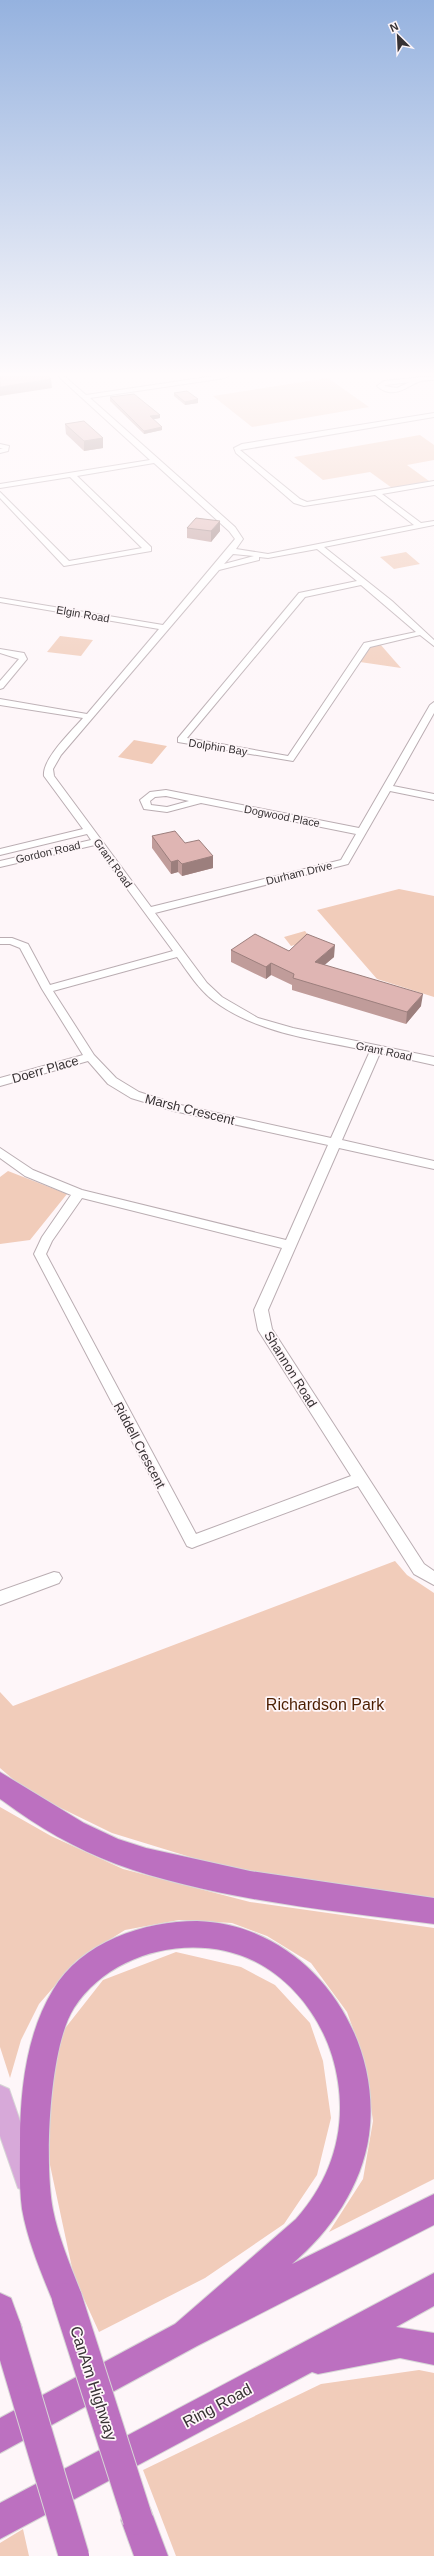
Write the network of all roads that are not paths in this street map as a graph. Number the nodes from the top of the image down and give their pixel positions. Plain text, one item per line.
1 (1, 495) edge
2 (93, 495) edge
3 (194, 495) edge
4 (290, 495) edge
5 (362, 495) edge
6 (380, 495) edge
7 (434, 524) edge
8 (420, 526) junction
9 (318, 546) junction
10 (231, 552) junction
11 (268, 556) junction
12 (216, 568) junction
13 (363, 582) junction
14 (0, 600) edge
15 (166, 628) junction
16 (420, 633) junction
17 (434, 644) edge
18 (0, 651) edge
19 (0, 686) edge
20 (0, 702) edge
21 (434, 705) edge
22 (90, 717) junction
23 (388, 788) junction
24 (434, 797) edge
25 (200, 800) junction
26 (89, 831) junction
27 (363, 832) junction
28 (97, 841) junction
29 (0, 852) edge
30 (0, 864) edge
31 (149, 911) junction
32 (0, 941) edge
33 (179, 953) junction
34 (47, 989) junction
35 (376, 1050) junction
36 (90, 1056) junction
37 (434, 1062) edge
38 (0, 1082) edge
39 (336, 1143) junction
40 (0, 1152) edge
41 (434, 1165) edge
42 (79, 1193) junction
43 (288, 1245) junction
44 (360, 1479) junction
45 (54, 1578) dead end
46 (434, 1579) edge
47 (0, 1598) edge
48 (0, 1784) edge
49 (434, 1911) edge
50 (0, 2098) edge
51 (38, 2209) junction
52 (434, 2209) edge
53 (434, 2289) edge
54 (3, 2319) edge
55 (186, 2335) junction
56 (434, 2349) edge
57 (297, 2363) junction
58 (0, 2436) edge
59 (0, 2522) edge
60 (74, 2556) edge
61 (151, 2556) edge

1 - 2 street
3 - 10 street
4 - 5 street
6 - 8 street
7 - 8 street
8 - 9 street
9 - 11 street
9 - 13 street
10 - 11 street
10 - 12 street, Grant Road
11 - 12 street
12 - 15 street, Grant Road
13 - 16 street
13 - 16 street, Dolphin Bay
14 - 15 street, Elgin Road
15 - 22 street, Grant Road
16 - 17 street
18 - 19 street
20 - 22 street
21 - 23 street, Durham Drive
22 - 26 street, Grant Road
23 - 24 street
23 - 27 street, Durham Drive
25 - 25 street, Dogwood Place
25 - 27 street, Dogwood Place
26 - 28 street, Grant Road
26 - 29 street, Gordon Road
27 - 31 street, Durham Drive
28 - 30 street, Gordon Road
28 - 31 street, Grant Road
31 - 33 street, Grant Road
32 - 34 street, Marsh Crescent
33 - 34 street
33 - 35 street, Grant Road
34 - 36 street, Marsh Crescent
35 - 37 street, Grant Road
35 - 39 street, Shannon Road
36 - 38 street, Doerr Place
36 - 39 street, Marsh Crescent
39 - 41 street, Marsh Crescent
39 - 43 street, Shannon Road
40 - 42 street
42 - 43 street
42 - 44 street, Riddell Crescent
43 - 44 street, Shannon Road
44 - 46 street, Shannon Road
45 - 47 street
48 - 49 highway
50 - 51 main road
51 - 55 highway, CanAm Highway
51 - 61 highway, CanAm Highway, bridge
52 - 55 highway
53 - 57 highway, Ring Road
54 - 60 highway, bridge
55 - 58 highway
56 - 57 highway
57 - 59 highway, Ring Road

